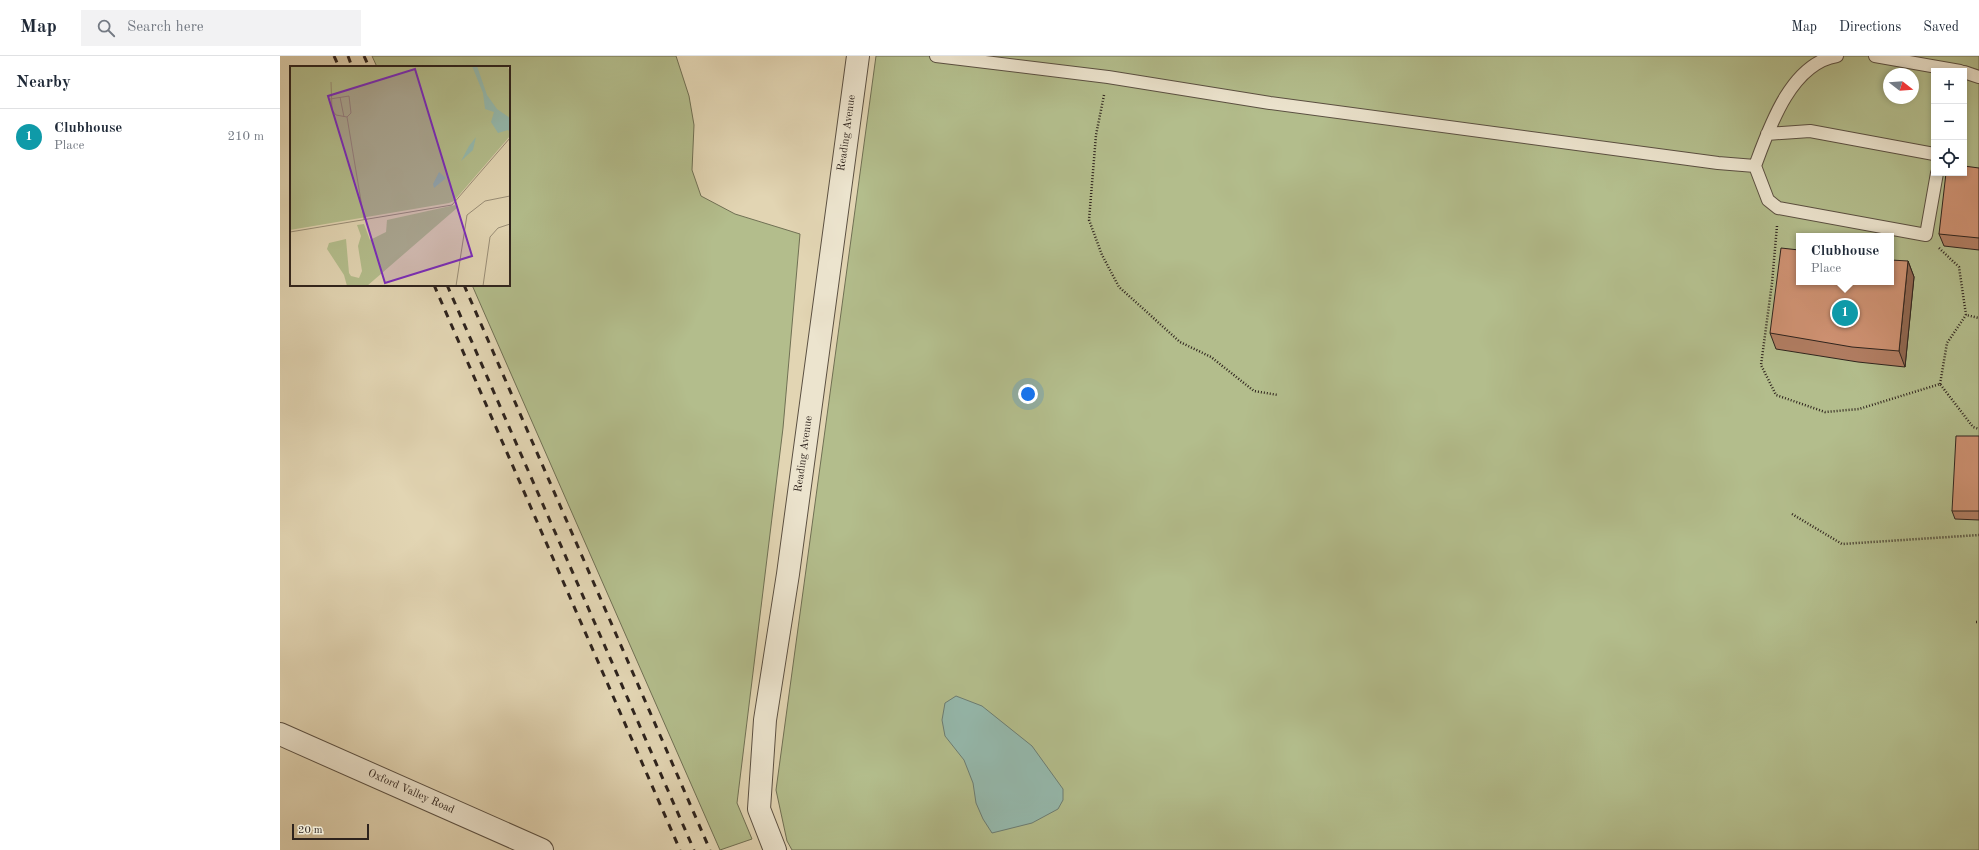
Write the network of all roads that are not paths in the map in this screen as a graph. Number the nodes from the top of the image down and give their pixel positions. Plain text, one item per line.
1 (858, 56) edge
2 (936, 56) edge
3 (1837, 56) edge
4 (1875, 56) edge
5 (1944, 68) edge
6 (1967, 73) edge
7 (1979, 77) edge
8 (1767, 134) junction
9 (1931, 153) edge
10 (1755, 166) junction
11 (1936, 176) edge
12 (280, 734) edge
13 (774, 849) edge
14 (542, 850) edge

1 - 13 street, Reading Avenue
2 - 10 lane
3 - 8 lane
4 - 5 lane
6 - 7 lane
8 - 9 lane
8 - 10 lane
10 - 11 lane
12 - 14 street, Oxford Valley Road

